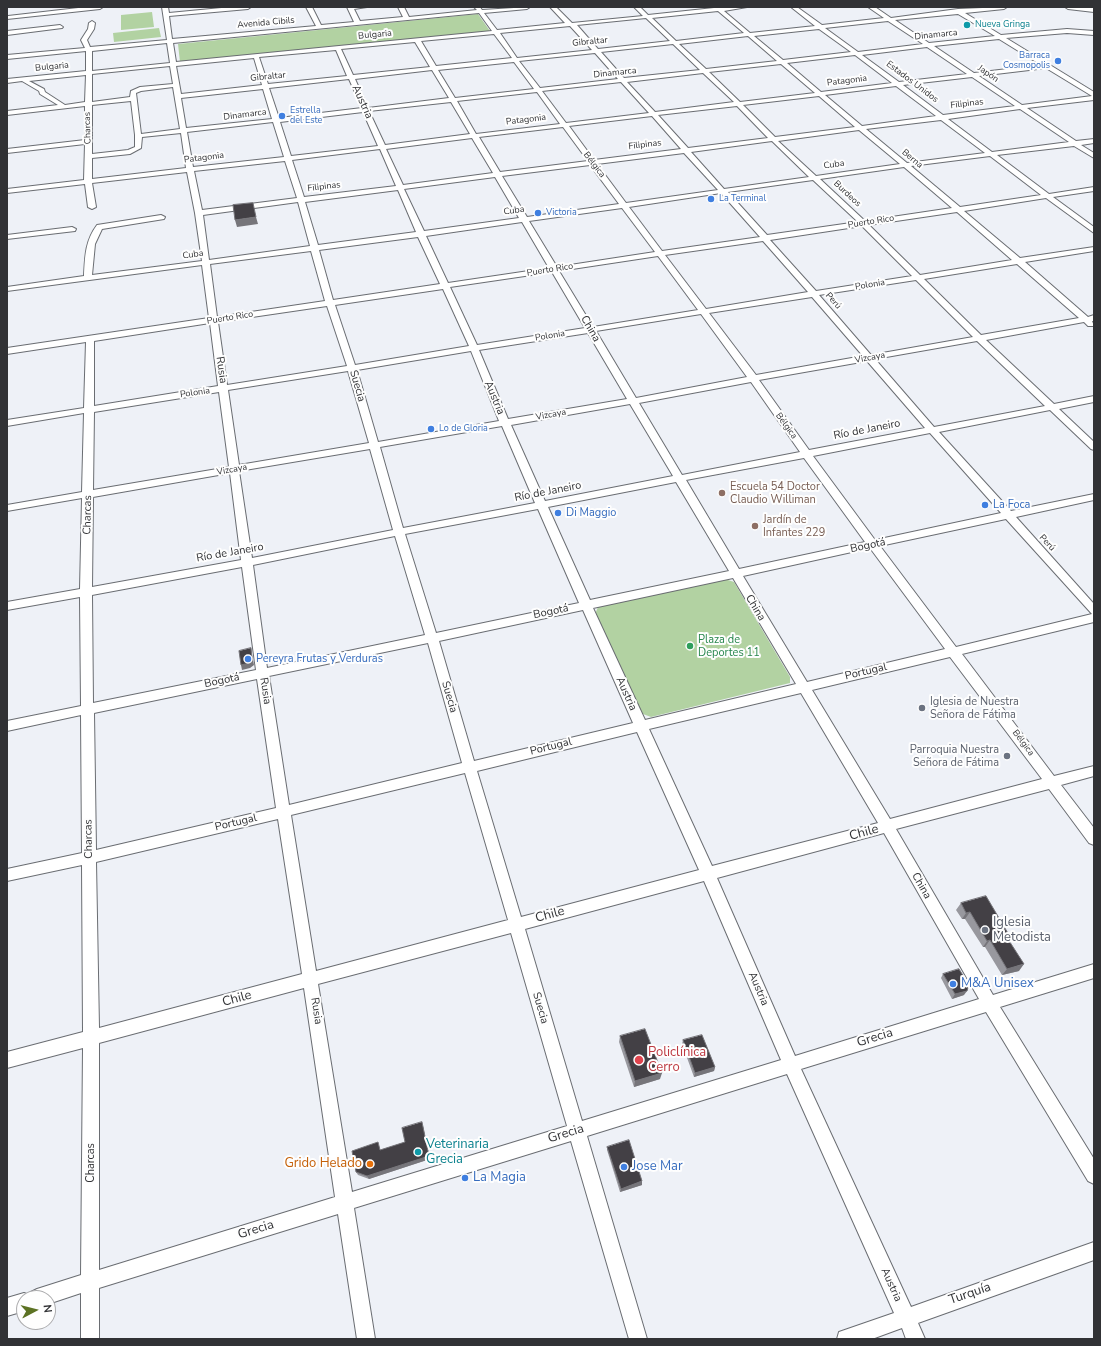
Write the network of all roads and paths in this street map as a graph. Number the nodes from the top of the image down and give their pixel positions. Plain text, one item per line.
1 (100, 7) edge
2 (165, 7) edge
3 (248, 7) edge
4 (309, 7) edge
5 (364, 7) edge
6 (401, 7) edge
7 (470, 7) edge
8 (527, 7) edge
9 (553, 7) edge
10 (637, 7) edge
11 (744, 7) edge
12 (794, 7) edge
13 (872, 7) edge
14 (952, 7) edge
15 (1004, 7) edge
16 (1068, 7) edge
17 (350, 8) edge
18 (717, 8) edge
19 (198, 9) edge
20 (478, 10) edge
21 (1094, 10) edge
22 (960, 12) junction
23 (167, 15) junction
24 (647, 17) junction
25 (407, 19) junction
26 (890, 19) junction
27 (92, 23) dead end
28 (358, 24) junction
29 (571, 25) junction
30 (821, 26) junction
31 (60, 27) dead end
32 (319, 27) junction
33 (7, 30) edge
34 (497, 32) junction
35 (7, 33) edge
36 (1094, 33) edge
37 (749, 35) junction
38 (1001, 37) junction
39 (417, 40) junction
40 (171, 41) junction
41 (675, 43) junction
42 (930, 45) junction
43 (338, 48) junction
44 (89, 50) junction
45 (596, 51) junction
46 (856, 53) junction
47 (256, 56) junction
48 (7, 57) edge
49 (515, 59) junction
50 (782, 62) junction
51 (174, 64) junction
52 (1047, 66) junction
53 (435, 68) junction
54 (704, 71) junction
55 (88, 73) junction
56 (972, 74) junction
57 (351, 77) junction
58 (22, 79) junction
59 (7, 81) edge
60 (623, 81) junction
61 (899, 84) junction
62 (266, 86) junction
63 (177, 90) junction
64 (538, 90) junction
65 (820, 94) junction
66 (1094, 95) edge
67 (1094, 98) edge
68 (133, 99) junction
69 (454, 100) junction
70 (739, 104) junction
71 (87, 105) junction
72 (65, 107) junction
73 (1022, 107) junction
74 (366, 110) junction
75 (7, 113) edge
76 (654, 114) junction
77 (942, 117) junction
78 (276, 120) junction
79 (564, 125) junction
80 (860, 127) junction
81 (184, 130) junction
82 (137, 136) junction
83 (475, 136) junction
84 (773, 139) junction
85 (1094, 141) edge
86 (88, 142) junction
87 (1076, 143) junction
88 (382, 147) junction
89 (684, 150) junction
90 (7, 151) edge
91 (992, 154) junction
92 (88, 156) junction
93 (1094, 156) edge
94 (287, 158) junction
95 (592, 162) junction
96 (906, 166) junction
97 (190, 169) junction
98 (498, 174) junction
99 (814, 178) junction
100 (88, 181) junction
101 (400, 187) junction
102 (7, 191) edge
103 (721, 191) junction
104 (1092, 192) edge
105 (1048, 196) junction
106 (300, 200) junction
107 (624, 205) junction
108 (92, 207) dead end
109 (958, 209) junction
110 (199, 213) junction
111 (161, 217) dead end
112 (525, 219) junction
113 (864, 224) junction
114 (72, 229) dead end
115 (1094, 231) edge
116 (421, 234) junction
117 (7, 237) edge
118 (765, 238) junction
119 (315, 248) junction
120 (1094, 249) edge
121 (660, 254) junction
122 (1019, 261) junction
123 (206, 263) junction
124 (555, 269) junction
125 (918, 277) junction
126 (88, 279) junction
127 (446, 286) junction
128 (7, 289) edge
129 (814, 295) junction
130 (330, 303) junction
131 (704, 312) junction
132 (1090, 319) edge
133 (215, 320) junction
134 (1094, 327) edge
135 (591, 330) junction
136 (90, 339) junction
137 (980, 339) junction
138 (473, 348) junction
139 (7, 351) edge
140 (869, 358) junction
141 (352, 368) junction
142 (753, 378) junction
143 (224, 389) junction
144 (1094, 399) edge
145 (633, 401) junction
146 (1052, 407) junction
147 (90, 409) junction
148 (7, 423) edge
149 (505, 423) junction
150 (932, 430) junction
151 (374, 446) junction
152 (1094, 447) edge
153 (807, 454) junction
154 (233, 470) junction
155 (679, 479) junction
156 (88, 494) junction
157 (1094, 497) edge
158 (542, 506) junction
159 (7, 508) edge
160 (1009, 515) junction
161 (398, 532) junction
162 (873, 544) junction
163 (246, 563) junction
164 (734, 574) junction
165 (86, 591) junction
166 (586, 605) junction
167 (7, 606) edge
168 (1094, 611) edge
169 (1094, 618) edge
170 (432, 638) junction
171 (952, 651) junction
172 (262, 673) junction
173 (803, 687) junction
174 (87, 709) junction
175 (640, 725) junction
176 (7, 726) edge
177 (469, 767) junction
178 (1094, 771) edge
179 (1052, 783) junction
180 (284, 811) junction
181 (887, 826) junction
182 (1094, 839) edge
183 (89, 858) junction
184 (708, 874) junction
185 (7, 875) edge
186 (516, 924) junction
187 (1094, 971) edge
188 (311, 979) junction
189 (989, 1003) junction
190 (91, 1039) junction
191 (7, 1060) edge
192 (791, 1064) junction
193 (576, 1131) junction
194 (1094, 1175) edge
195 (345, 1203) junction
196 (1094, 1251) edge
197 (90, 1282) junction
198 (56, 1292) edge
199 (906, 1317) junction
200 (90, 1339) edge
201 (366, 1339) edge
202 (638, 1339) edge
203 (846, 1339) edge
204 (916, 1339) edge

1 - 33 street
2 - 23 street, Rusia
3 - 19 street
4 - 32 street
5 - 17 street
6 - 25 street
7 - 20 street, Bélgica
8 - 20 street, Avenida Cibils
9 - 29 street, Perú
10 - 24 street, Burdeos
11 - 18 street, Bulgaria
12 - 30 street, Estados Unidos
13 - 26 street, Japón
14 - 22 street
15 - 22 street, Gibraltar
16 - 21 street
17 - 28 street
18 - 24 street, Bulgaria
18 - 37 street, Berna
19 - 23 street
20 - 25 street, Avenida Cibils
20 - 34 street, Bélgica
22 - 26 street, Gibraltar
22 - 38 street
23 - 40 street, Rusia
24 - 29 street, Bulgaria
24 - 41 street, Burdeos
25 - 28 street, Avenida Cibils
26 - 30 street, Gibraltar
26 - 42 street, Japón
27 - 44 street, Charcas
28 - 32 street, Avenida Cibils
29 - 34 street, Bulgaria
29 - 45 street, Perú
30 - 37 street, Gibraltar
30 - 46 street, Estados Unidos
31 - 35 street
32 - 40 street, Avenida Cibils
34 - 39 street, Bulgaria
34 - 49 street, Bélgica
36 - 38 street, Dinamarca
37 - 41 street, Gibraltar
37 - 50 street, Berna
38 - 42 street, Dinamarca
38 - 52 street
39 - 43 street, Bulgaria
39 - 53 street, China
40 - 44 street, Avenida Cibils
40 - 51 street, Rusia
41 - 45 street, Gibraltar
41 - 54 street, Burdeos
42 - 46 street, Dinamarca
42 - 56 street, Japón
43 - 47 street, Bulgaria
43 - 57 street, Austria
44 - 48 street, Avenida Cibils
44 - 55 street, Charcas
45 - 49 street, Gibraltar
45 - 60 street, Perú
46 - 50 street, Dinamarca
46 - 61 street, Estados Unidos
47 - 51 street, Bulgaria
47 - 62 street, Suecia
49 - 53 street, Gibraltar
49 - 64 street, Bélgica
50 - 54 street, Dinamarca
50 - 65 street, Berna
51 - 55 street, Bulgaria
51 - 63 street, Rusia
52 - 56 street, Patagonia
52 - 66 street
53 - 57 street, Gibraltar
53 - 69 street, China
54 - 60 street, Dinamarca
54 - 70 street, Burdeos
55 - 58 street, Bulgaria
55 - 71 street, Charcas
56 - 61 street, Patagonia
56 - 73 street, Japón
57 - 62 street, Gibraltar
57 - 74 street, Austria
58 - 59 street, Bulgaria
58 - 72 street
60 - 64 street, Dinamarca
60 - 76 street, Perú
61 - 65 street, Patagonia
61 - 77 street, Estados Unidos
62 - 63 street, Gibraltar
62 - 78 street, Suecia
63 - 68 street, Gibraltar
63 - 81 street, Rusia
64 - 69 street, Dinamarca
64 - 79 street, Bélgica
65 - 70 street, Patagonia
65 - 80 street, Berna
67 - 73 street, Filipinas
68 - 71 street
68 - 82 street
69 - 74 street, Dinamarca
69 - 83 street, China
70 - 76 street, Patagonia
70 - 84 street, Burdeos
71 - 72 street
71 - 86 street, Charcas
72 - 75 street
73 - 77 street, Filipinas
73 - 87 street, Japón
74 - 78 street, Dinamarca
74 - 88 street, Austria
76 - 79 street, Patagonia
76 - 89 street, Perú
77 - 80 street, Filipinas
77 - 91 street, Estados Unidos
78 - 81 street, Dinamarca
78 - 94 street, Suecia
79 - 83 street, Patagonia
79 - 95 street, Bélgica
80 - 84 street, Filipinas
80 - 96 street, Berna
81 - 82 street, Dinamarca
81 - 97 street, Rusia
82 - 92 street
83 - 88 street, Patagonia
83 - 98 street, China
84 - 89 street, Filipinas
84 - 99 street, Burdeos
85 - 87 street, Cuba
86 - 90 street
86 - 92 street, Charcas
87 - 91 street, Cuba
87 - 93 street, Japón
88 - 94 street, Patagonia
88 - 101 street, Austria
89 - 95 street, Filipinas
89 - 103 street, Perú
91 - 96 street, Cuba
91 - 105 street, Estados Unidos
92 - 100 street, Charcas
94 - 97 street, Patagonia
94 - 106 street, Suecia
95 - 98 street, Filipinas
95 - 107 street, Bélgica
96 - 99 street, Cuba
96 - 109 street, Berna
97 - 100 street, Patagonia
97 - 110 street, Rusia
98 - 101 street, Filipinas
98 - 112 street, China
99 - 103 street, Cuba
99 - 113 street, Burdeos
100 - 102 street, Patagonia
100 - 108 street, Charcas
101 - 106 street, Filipinas
101 - 116 street, Austria
103 - 107 street, Cuba
103 - 118 street, Perú
104 - 105 street, Puerto Rico
105 - 109 street, Puerto Rico
105 - 115 street, Estados Unidos
106 - 110 street, Filipinas
106 - 119 street, Suecia
107 - 112 street, Cuba
107 - 121 street, Bélgica
109 - 113 street, Puerto Rico
109 - 122 street, Berna
110 - 123 street, Rusia
111 - 126 street
112 - 116 street, Cuba
112 - 124 street, China
113 - 118 street, Puerto Rico
113 - 125 street, Burdeos
114 - 117 street
116 - 119 street, Cuba
116 - 127 street, Austria
118 - 121 street, Puerto Rico
118 - 129 street, Perú
119 - 123 street, Cuba
119 - 130 street, Suecia
120 - 122 street, Polonia
121 - 124 street, Puerto Rico
121 - 131 street, Bélgica
122 - 125 street, Polonia
122 - 132 street, Berna
123 - 126 street, Cuba
123 - 133 street, Rusia
124 - 127 street, Puerto Rico
124 - 135 street, China
125 - 129 street, Polonia
125 - 137 street, Burdeos
126 - 128 street, Cuba
127 - 130 street, Puerto Rico
127 - 138 street, Austria
129 - 131 street, Polonia
129 - 140 street, Perú
130 - 133 street, Puerto Rico
130 - 141 street, Suecia
131 - 135 street, Polonia
131 - 142 street, Bélgica
132 - 134 street, Berna
132 - 137 street, Vizcaya
133 - 136 street, Puerto Rico
133 - 143 street, Rusia
135 - 138 street, Polonia
135 - 145 street, China
136 - 139 street, Puerto Rico
136 - 147 street, Charcas
137 - 140 street, Vizcaya
137 - 146 street, Burdeos
138 - 141 street, Polonia
138 - 149 street, Austria
140 - 142 street, Vizcaya
140 - 150 street, Perú
141 - 143 street, Polonia
141 - 151 street, Suecia
142 - 145 street, Vizcaya
142 - 153 street, Bélgica
143 - 147 street, Polonia
143 - 154 street, Rusia
144 - 146 street, Río de Janeiro
145 - 149 street, Vizcaya
145 - 155 street, China
146 - 150 street, Río de Janeiro
146 - 152 street, Burdeos
147 - 148 street, Polonia
147 - 156 street, Charcas
149 - 151 street, Vizcaya
149 - 158 street, Austria
150 - 153 street, Río de Janeiro
150 - 160 street, Perú
151 - 154 street, Vizcaya
151 - 161 street, Suecia
153 - 155 street, Río de Janeiro
153 - 162 street, Bélgica
154 - 156 street, Vizcaya
154 - 163 street, Rusia
155 - 158 street, Río de Janeiro
155 - 164 street, China
156 - 159 street, Vizcaya
156 - 165 street, Charcas
157 - 160 street, Bogotá
158 - 161 street, Río de Janeiro
158 - 166 street, Austria
160 - 162 street, Bogotá
160 - 168 street, Perú
161 - 163 street, Río de Janeiro
161 - 170 street, Suecia
162 - 164 street, Bogotá
162 - 171 street, Bélgica
163 - 165 street, Río de Janeiro
163 - 172 street, Rusia
164 - 166 street, Bogotá
164 - 173 street, China
165 - 167 street, Río de Janeiro
165 - 174 street, Charcas
166 - 170 street, Bogotá
166 - 175 street, Austria
169 - 171 street, Portugal
170 - 172 street, Bogotá
170 - 177 street, Suecia
171 - 173 street, Portugal
171 - 179 street, Bélgica
172 - 174 street, Bogotá
172 - 180 street, Rusia
173 - 175 street, Portugal
173 - 181 street, China
174 - 176 street, Bogotá
174 - 183 street, Charcas
175 - 177 street, Portugal
175 - 184 street, Austria
177 - 180 street, Portugal
177 - 186 street, Suecia
178 - 179 street, Chile
179 - 181 street, Chile
179 - 182 street, Bélgica
180 - 183 street, Portugal
180 - 188 street, Rusia
181 - 184 street, Chile
181 - 189 street, China
183 - 185 street, Portugal
183 - 190 street, Charcas
184 - 186 street, Chile
184 - 192 street, Austria
186 - 188 street, Chile
186 - 193 street, Suecia
187 - 189 street, Grecia
188 - 190 street, Chile
188 - 195 street, Rusia
189 - 192 street, Grecia
189 - 194 street, China
190 - 191 street, Chile
190 - 197 street, Charcas
192 - 193 street, Grecia
192 - 199 street, Austria
193 - 195 street, Grecia
193 - 202 street, Suecia
195 - 197 street, Grecia
195 - 201 street, Rusia
196 - 199 street, Turquía
197 - 198 street, Grecia
197 - 200 street, Charcas
199 - 203 street, Turquía
199 - 204 street, Austria

